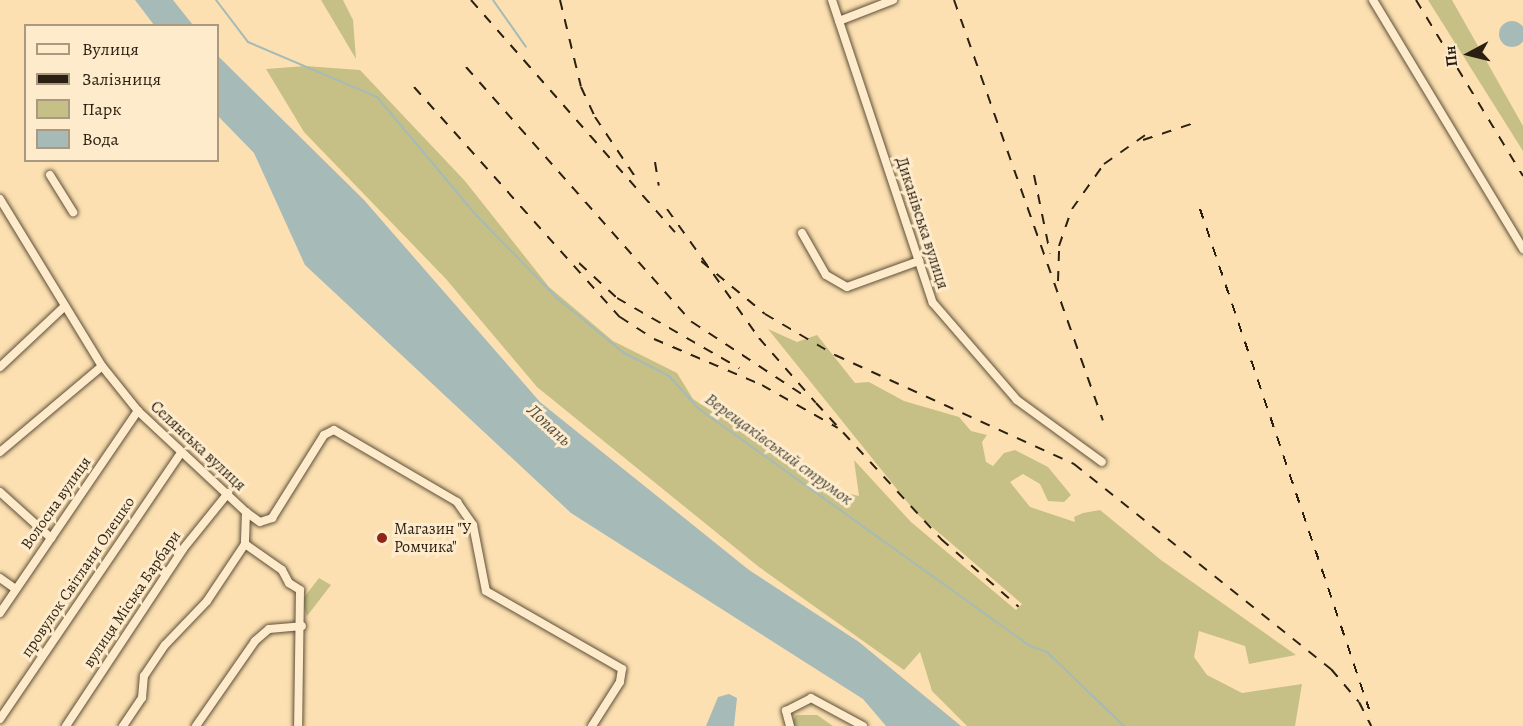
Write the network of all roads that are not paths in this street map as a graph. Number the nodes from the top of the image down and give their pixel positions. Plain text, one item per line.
1 (832, 0) edge
2 (893, 0) edge
3 (1373, 0) edge
4 (839, 21) junction
5 (50, 175) dead end
6 (0, 199) edge
7 (73, 212) dead end
8 (802, 232) dead end
9 (1523, 249) edge
10 (919, 261) junction
11 (64, 307) junction
12 (102, 366) junction
13 (0, 367) edge
14 (138, 411) junction
15 (0, 452) edge
16 (181, 453) junction
17 (1102, 462) dead end
18 (0, 492) edge
19 (228, 493) junction
20 (246, 513) junction
21 (51, 538) junction
22 (245, 544) junction
23 (0, 578) edge
24 (14, 587) junction
25 (0, 613) edge
26 (302, 626) junction
27 (0, 719) edge
28 (66, 726) edge
29 (123, 726) edge
30 (196, 726) edge
31 (298, 726) edge
32 (592, 726) edge
33 (790, 726) edge
34 (863, 726) edge

1 - 4 street, Диканівська вулиця
2 - 4 street
3 - 9 street
4 - 10 street, Диканівська вулиця
5 - 7 street
6 - 11 street, Селянська вулиця
8 - 10 street
10 - 17 street, Диканівська вулиця
11 - 12 street, Селянська вулиця
11 - 13 street
12 - 14 street, Селянська вулиця
12 - 15 street
14 - 16 street, Селянська вулиця
14 - 21 street, Волосна вулиця
16 - 19 street, Селянська вулиця
16 - 27 street, провулок Світлани Олешко
18 - 21 street
19 - 20 street, Селянська вулиця
19 - 28 street, вулиця Міська Барбари
20 - 22 street, Селянська вулиця
20 - 32 street
21 - 24 street, Волосна вулиця
22 - 26 street
22 - 29 street
23 - 24 street
24 - 25 street, Волосна вулиця
26 - 30 street
26 - 31 street
33 - 34 street

